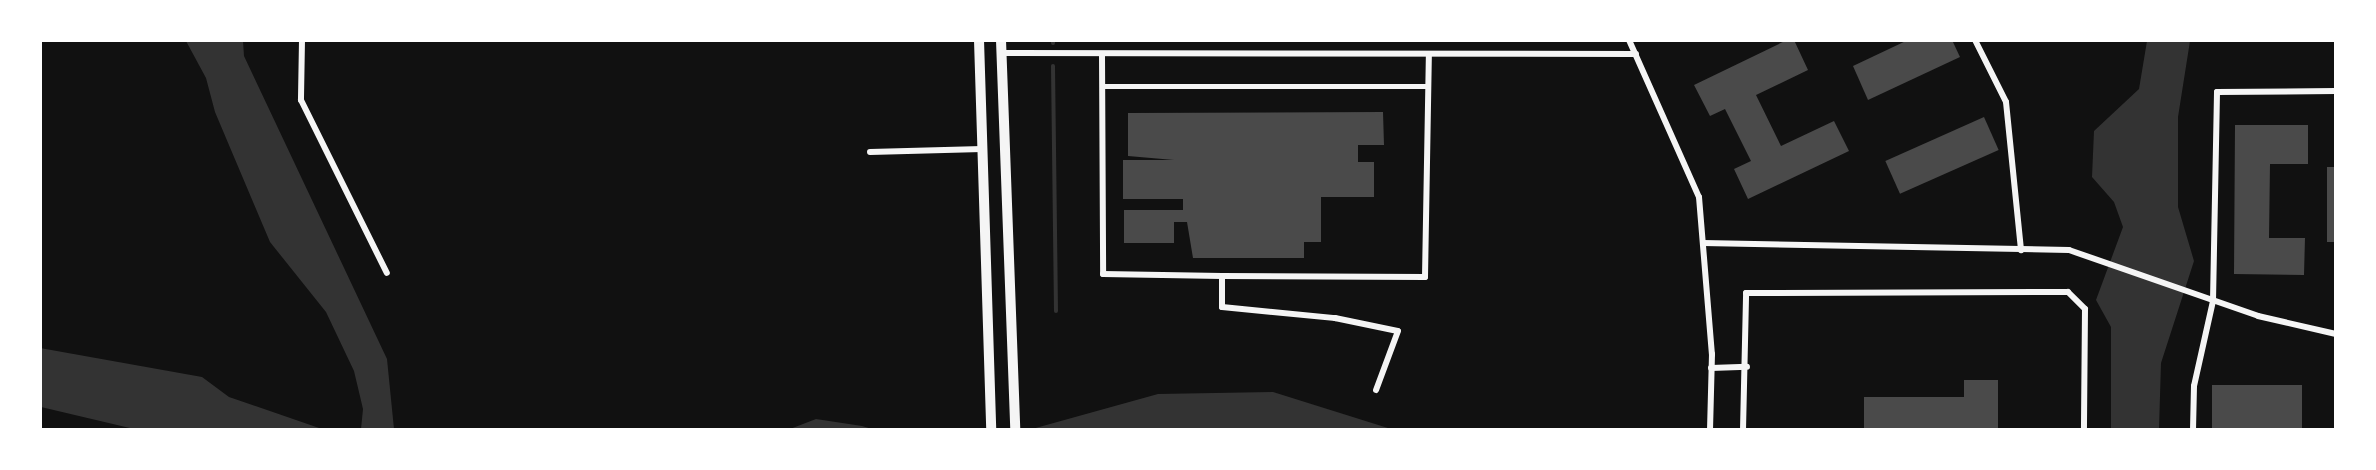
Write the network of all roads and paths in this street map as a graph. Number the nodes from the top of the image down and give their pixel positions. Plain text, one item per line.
1 (302, 40) edge
2 (979, 40) edge
3 (1001, 40) edge
4 (1629, 40) edge
5 (1976, 40) edge
6 (1001, 53) junction
7 (1636, 54) junction
8 (1102, 55) junction
9 (1429, 55) junction
10 (1102, 86) junction
11 (1428, 86) junction
12 (2336, 91) edge
13 (982, 149) junction
14 (870, 152) dead end
15 (1703, 243) junction
16 (2020, 250) junction
17 (387, 273) dead end
18 (1222, 276) junction
19 (2213, 301) junction
20 (2336, 334) edge
21 (1747, 367) junction
22 (1711, 368) junction
23 (1376, 390) dead end
24 (991, 429) edge
25 (1015, 429) edge
26 (1710, 429) edge
27 (1743, 429) edge
28 (2084, 429) edge
29 (2193, 429) edge

1 - 17 street
2 - 13 main road
3 - 6 main road
4 - 7 street
5 - 16 street
6 - 8 street
6 - 25 main road
7 - 9 street
7 - 15 street
8 - 9 street
8 - 10 street
9 - 11 street
10 - 11 street
10 - 18 street
11 - 18 street
12 - 19 street
13 - 14 street
13 - 24 main road
15 - 16 street
15 - 22 street
16 - 19 street
18 - 23 street
19 - 20 street
19 - 29 street
21 - 22 street
21 - 27 street
21 - 28 street
22 - 26 street

